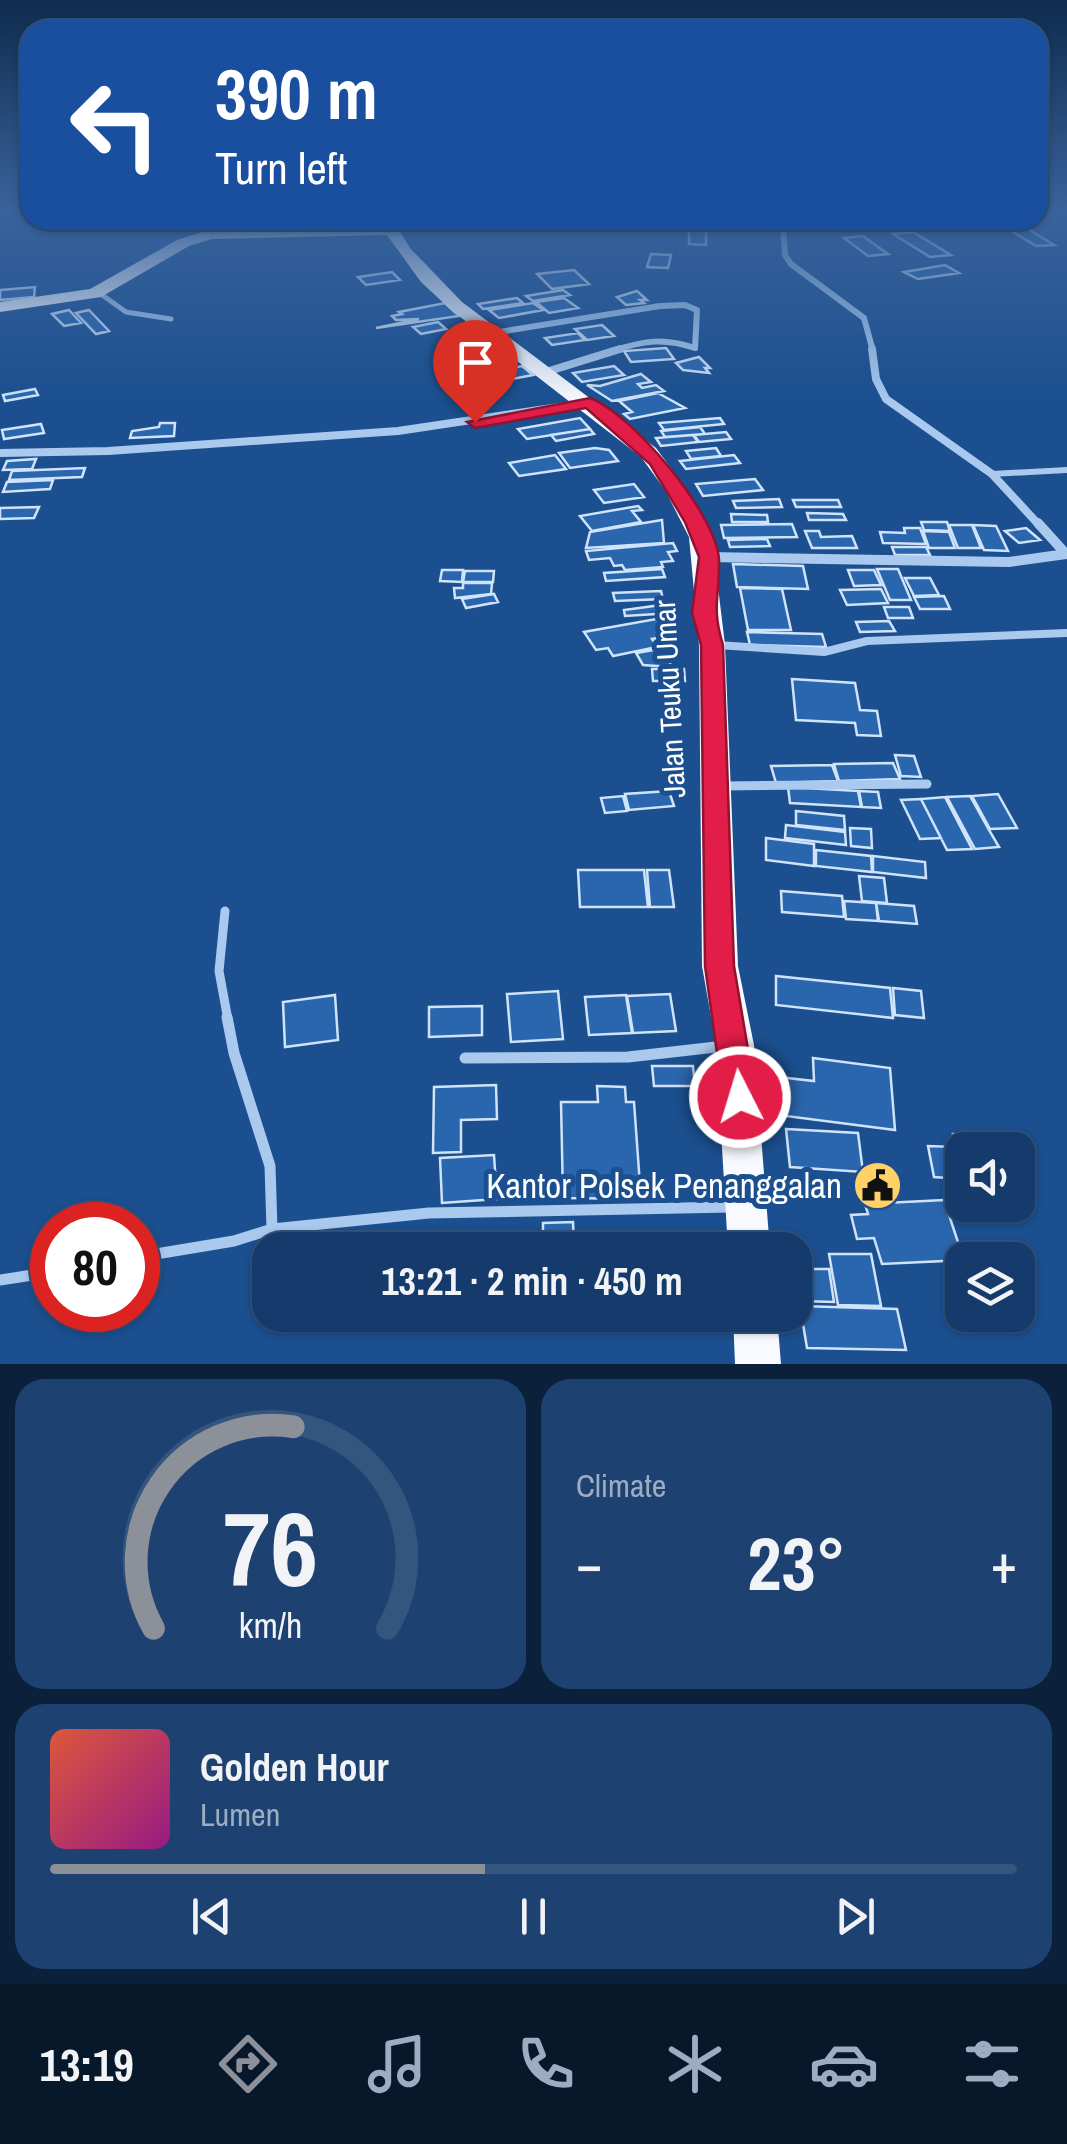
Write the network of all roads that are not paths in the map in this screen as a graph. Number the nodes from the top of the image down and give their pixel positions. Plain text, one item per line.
1 (128, 275) edge
2 (425, 275) edge
3 (805, 275) edge
4 (98, 292) junction
5 (0, 307) edge
6 (171, 319) dead end
7 (493, 333) junction
8 (546, 372) junction
9 (590, 402) junction
10 (0, 453) edge
11 (1067, 470) edge
12 (992, 474) junction
13 (709, 557) junction
14 (1064, 557) edge
15 (1067, 633) edge
16 (712, 645) junction
17 (927, 784) dead end
18 (718, 786) junction
19 (224, 910) dead end
20 (735, 1046) junction
21 (465, 1058) dead end
22 (746, 1207) junction
23 (272, 1230) junction
24 (748, 1232) edge
25 (160, 1253) edge
26 (30, 1275) edge
27 (0, 1280) edge
28 (756, 1332) edge
29 (758, 1364) edge

1 - 4 highway
2 - 7 highway
3 - 12 street
4 - 5 highway
4 - 6 lane
7 - 8 highway
7 - 8 street
8 - 9 highway
9 - 10 street
9 - 13 highway
11 - 12 lane
12 - 14 street
13 - 14 street
13 - 16 highway, Jalan Teuku Umar
15 - 16 lane
16 - 18 highway, Jalan Teuku Umar
17 - 18 lane
18 - 20 highway, Jalan Teuku Umar
19 - 23 lane
20 - 21 lane
20 - 22 highway, Jalan Teuku Umar
22 - 23 lane
22 - 24 highway, Jalan Teuku Umar
23 - 25 lane
26 - 27 lane
28 - 29 highway

